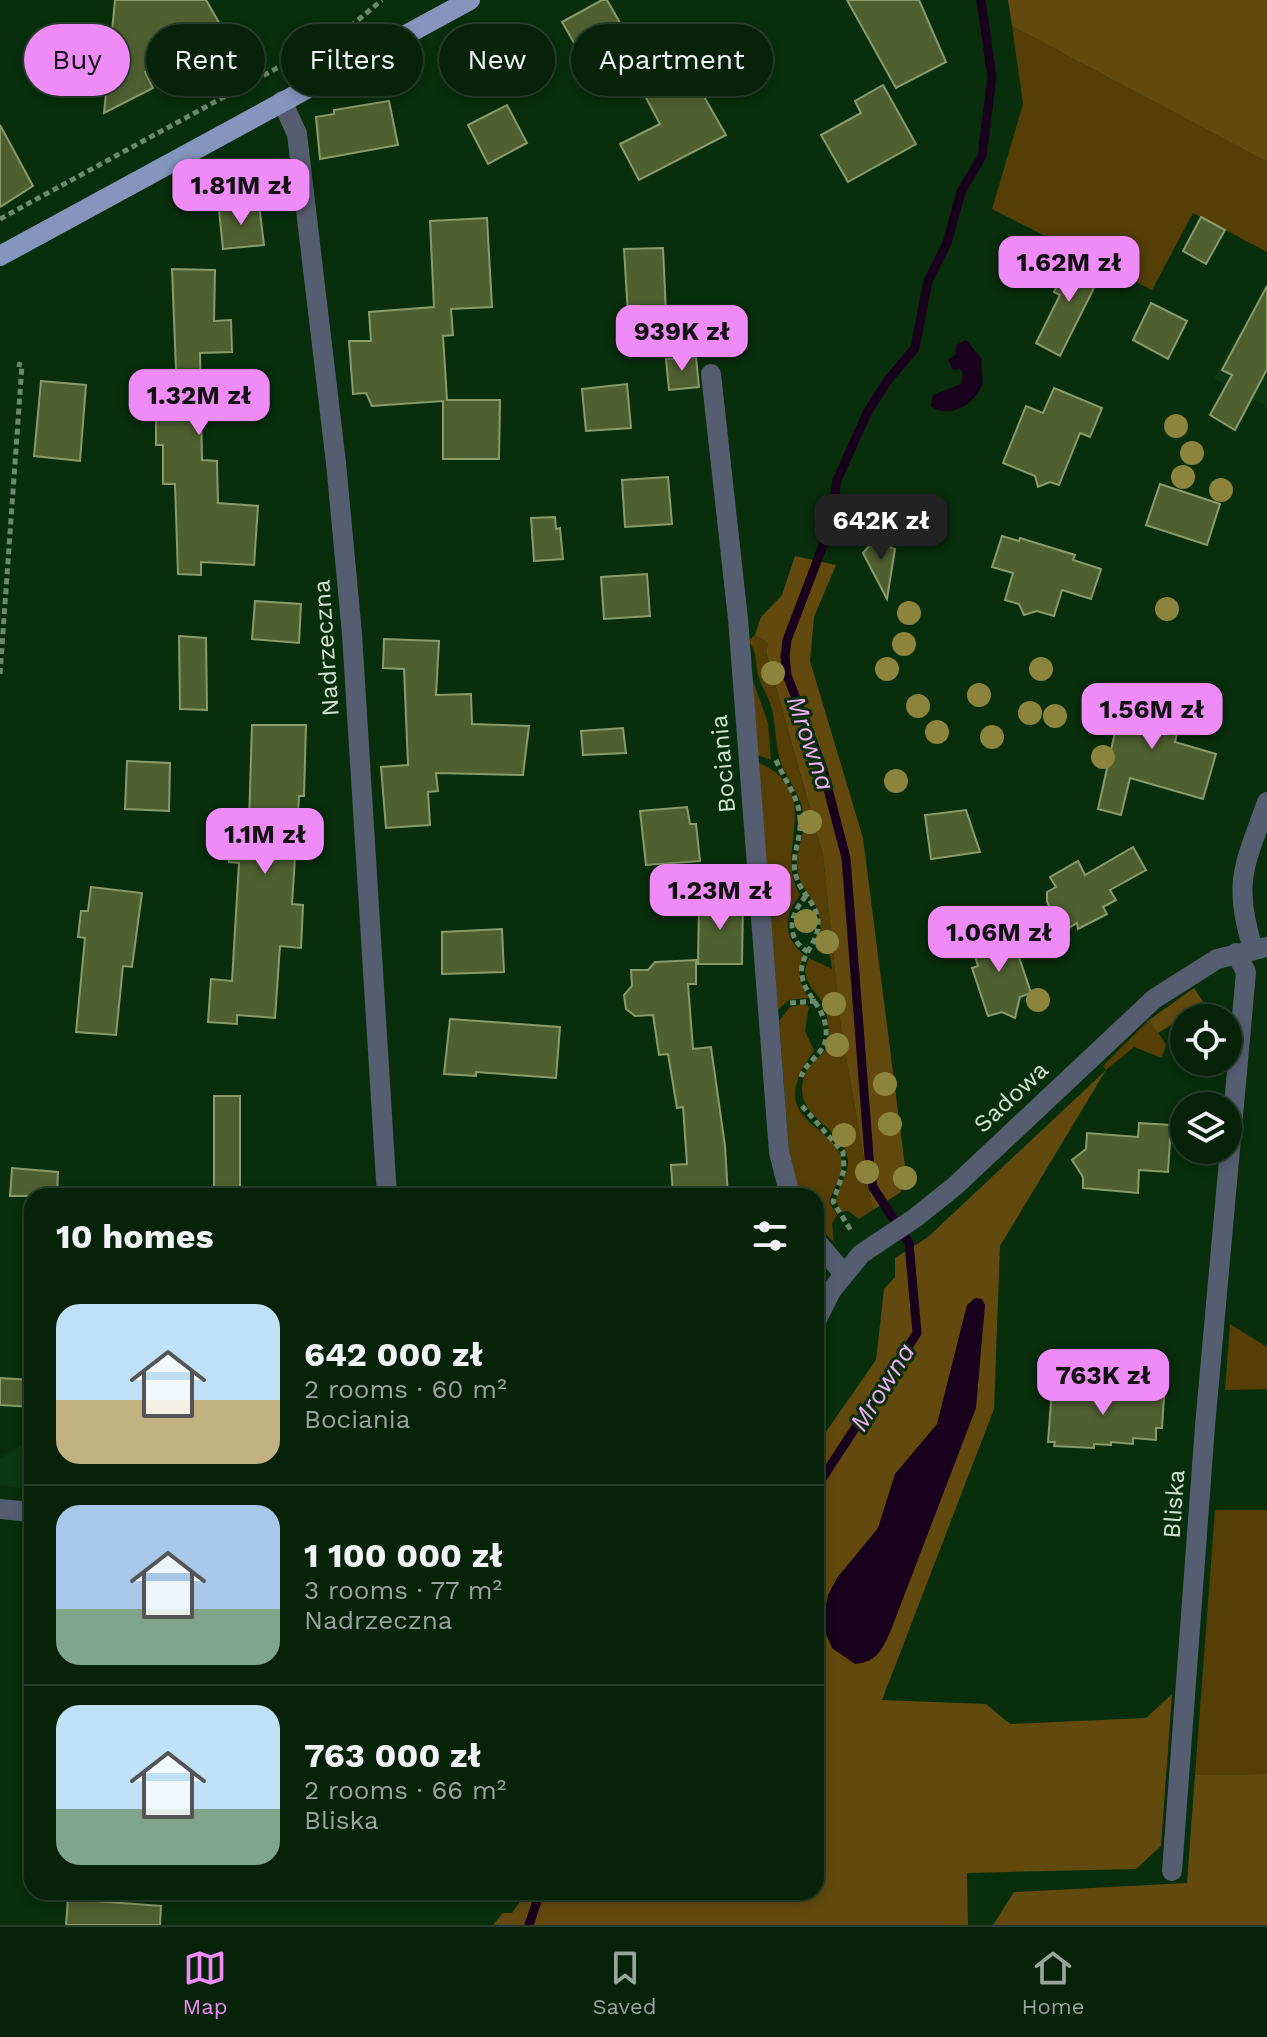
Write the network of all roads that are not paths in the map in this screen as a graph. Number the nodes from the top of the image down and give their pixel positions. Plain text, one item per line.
1 (470, 0) edge
2 (282, 101) junction
3 (0, 256) edge
4 (711, 374) dead end
5 (1267, 802) edge
6 (1252, 950) edge
7 (387, 1188) edge
8 (788, 1188) edge
9 (824, 1250) edge
10 (844, 1274) junction
11 (824, 1308) edge
12 (0, 1509) edge
13 (24, 1511) edge
14 (1172, 1871) dead end

1 - 2 main road
2 - 3 main road
2 - 7 street, Nadrzeczna
4 - 8 street, Bociania
5 - 6 street, Bliska
6 - 10 street, Sadowa
6 - 14 street, Bliska
9 - 10 street
10 - 11 street, Sadowa
12 - 13 street

